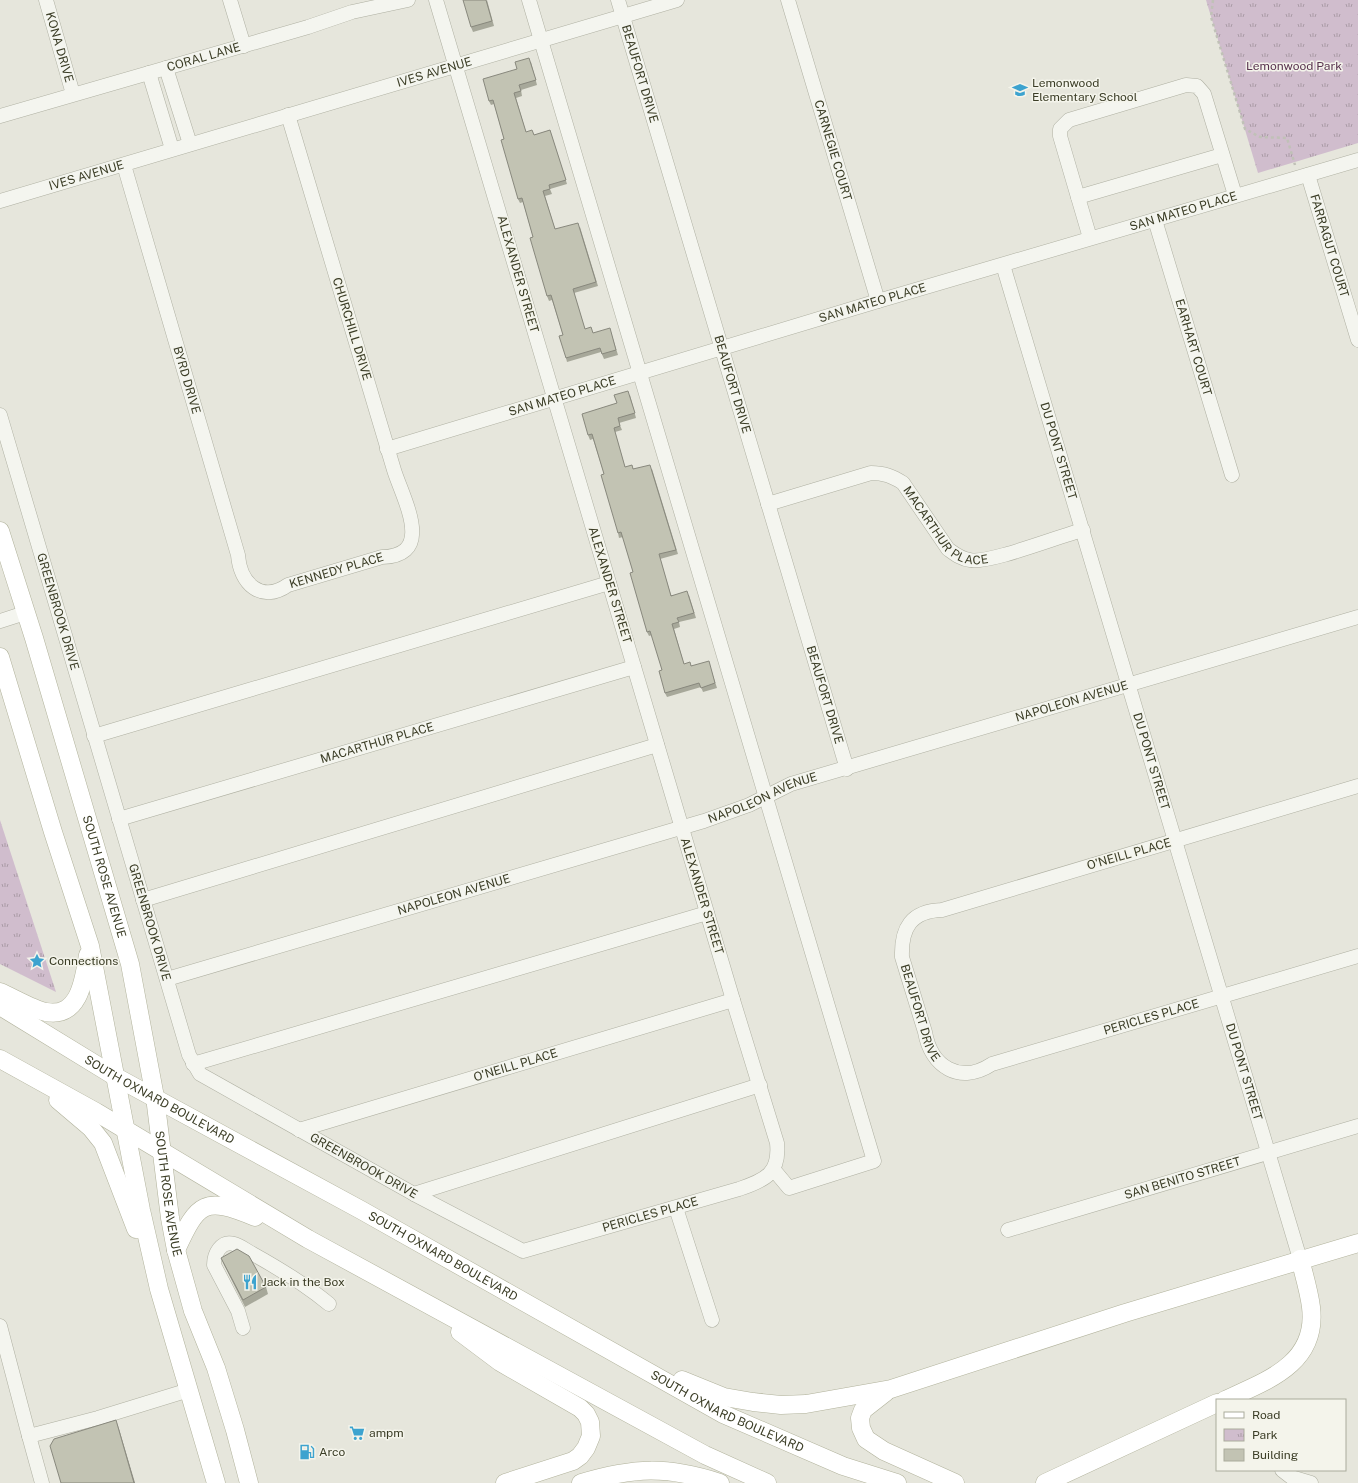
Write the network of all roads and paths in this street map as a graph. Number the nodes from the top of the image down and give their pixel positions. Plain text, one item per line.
1 (46, 0) edge
2 (230, 0) edge
3 (408, 0) edge
4 (436, 0) edge
5 (529, 0) edge
6 (618, 0) edge
7 (677, 0) edge
8 (788, 0) edge
9 (1213, 0) edge
10 (351, 6) edge
11 (623, 16) junction
12 (541, 40) junction
13 (244, 46) junction
14 (455, 65) junction
15 (166, 68) junction
16 (149, 73) junction
17 (73, 94) junction
18 (288, 115) junction
19 (0, 116) edge
20 (190, 144) junction
21 (172, 149) junction
22 (1222, 155) junction
23 (1358, 160) edge
24 (124, 165) junction
25 (1303, 176) junction
26 (1235, 195) junction
27 (1078, 198) junction
28 (0, 201) edge
29 (1155, 220) junction
30 (1090, 238) junction
31 (1003, 265) junction
32 (878, 301) junction
33 (1358, 340) edge
34 (722, 350) junction
35 (640, 374) junction
36 (555, 399) junction
37 (0, 416) edge
38 (387, 449) junction
39 (1232, 475) dead end
40 (768, 504) junction
41 (1083, 530) junction
42 (0, 531) edge
43 (411, 542) joint
44 (609, 583) junction
45 (257, 590) joint
46 (25, 613) junction
47 (1358, 617) edge
48 (0, 621) edge
49 (0, 657) edge
50 (634, 667) junction
51 (1129, 685) junction
52 (94, 736) junction
53 (657, 745) junction
54 (847, 769) junction
55 (1358, 786) edge
56 (765, 797) junction
57 (119, 819) junction
58 (682, 827) junction
59 (1175, 841) junction
60 (143, 900) junction
61 (707, 913) junction
62 (905, 929) joint
63 (90, 946) junction
64 (1358, 956) edge
65 (167, 979) junction
66 (0, 992) edge
67 (1221, 997) junction
68 (733, 1000) junction
69 (0, 1006) edge
70 (0, 1059) edge
71 (193, 1064) junction
72 (945, 1068) joint
73 (30, 1076) junction
74 (116, 1077) junction
75 (760, 1085) junction
76 (155, 1097) junction
77 (1358, 1126) edge
78 (299, 1130) junction
79 (127, 1131) junction
80 (161, 1150) junction
81 (1268, 1153) junction
82 (774, 1170) junction
83 (414, 1194) junction
84 (676, 1208) junction
85 (1008, 1230) dead end
86 (308, 1239) junction
87 (1358, 1243) edge
88 (176, 1250) junction
89 (523, 1251) joint
90 (1300, 1259) junction
91 (400, 1288) junction
92 (159, 1289) junction
93 (329, 1304) dead end
94 (712, 1320) dead end
95 (0, 1326) edge
96 (243, 1328) dead end
97 (606, 1348) junction
98 (891, 1389) junction
99 (189, 1390) junction
100 (1227, 1399) edge
101 (1216, 1404) edge
102 (29, 1436) junction
103 (1283, 1471) edge
104 (1046, 1482) edge
105 (42, 1483) edge
106 (216, 1483) edge
107 (249, 1483) edge
108 (505, 1483) edge
109 (581, 1483) edge
110 (720, 1483) edge
111 (767, 1483) edge
112 (897, 1483) edge
113 (955, 1483) edge
114 (1311, 1483) edge

1 - 17 street, KONA DRIVE
2 - 13 street
3 - 10 street, CORAL LANE
4 - 14 street, ALEXANDER STREET
5 - 12 street
6 - 11 street, BEAUFORT DRIVE
7 - 11 street, IVES AVENUE
8 - 32 street, CARNEGIE COURT
9 - 25 path
10 - 13 street, CORAL LANE
11 - 12 street, IVES AVENUE
11 - 34 street, BEAUFORT DRIVE
12 - 14 street, IVES AVENUE
12 - 35 street
13 - 15 street, CORAL LANE
14 - 18 street, IVES AVENUE
14 - 36 street, ALEXANDER STREET
15 - 16 street, CORAL LANE
15 - 20 street
16 - 17 street, CORAL LANE
16 - 21 street
17 - 19 street, CORAL LANE
18 - 20 street, IVES AVENUE
18 - 38 street, CHURCHILL DRIVE
20 - 21 street, IVES AVENUE
21 - 24 street, IVES AVENUE
22 - 26 street
22 - 27 street
22 - 27 street
23 - 25 street, SAN MATEO PLACE
24 - 28 street, IVES AVENUE
24 - 45 street, BYRD DRIVE
25 - 26 street, SAN MATEO PLACE
25 - 33 street, FARRAGUT COURT
26 - 29 street, SAN MATEO PLACE
27 - 30 street
29 - 30 street, SAN MATEO PLACE
29 - 39 street, EARHART COURT
30 - 31 street, SAN MATEO PLACE
31 - 32 street, SAN MATEO PLACE
31 - 41 street, DU PONT STREET
32 - 34 street, SAN MATEO PLACE
34 - 35 street, SAN MATEO PLACE
34 - 40 street, BEAUFORT DRIVE
35 - 36 street, SAN MATEO PLACE
35 - 56 street
36 - 38 street, SAN MATEO PLACE
36 - 44 street, ALEXANDER STREET
37 - 52 street, GREENBROOK DRIVE
38 - 43 street, CHURCHILL DRIVE
40 - 41 street, MACARTHUR PLACE
40 - 54 street, BEAUFORT DRIVE
41 - 51 street, DU PONT STREET
42 - 46 main road, SOUTH ROSE AVENUE
43 - 45 street, KENNEDY PLACE
44 - 50 street, ALEXANDER STREET
44 - 52 street
46 - 48 street
46 - 76 main road, SOUTH ROSE AVENUE
47 - 51 street, NAPOLEON AVENUE
49 - 63 main road
50 - 53 street, ALEXANDER STREET
50 - 57 street, MACARTHUR PLACE
51 - 54 street, NAPOLEON AVENUE
51 - 59 street, DU PONT STREET
52 - 57 street, GREENBROOK DRIVE
53 - 58 street, ALEXANDER STREET
53 - 60 street
54 - 56 street, NAPOLEON AVENUE
55 - 59 street, O'NEILL PLACE
56 - 58 street, NAPOLEON AVENUE
56 - 82 street
57 - 60 street, GREENBROOK DRIVE
58 - 61 street, ALEXANDER STREET
58 - 65 street, NAPOLEON AVENUE
59 - 62 street, O'NEILL PLACE
59 - 67 street, DU PONT STREET
60 - 65 street, GREENBROOK DRIVE
61 - 68 street, ALEXANDER STREET
61 - 71 street
62 - 72 street, BEAUFORT DRIVE
63 - 66 main road
63 - 74 main road
64 - 67 street, PERICLES PLACE
65 - 71 street, GREENBROOK DRIVE
67 - 72 street, PERICLES PLACE
67 - 81 street, DU PONT STREET
68 - 75 street, ALEXANDER STREET
68 - 78 street, O'NEILL PLACE
69 - 74 main road, SOUTH OXNARD BOULEVARD
70 - 73 main road
71 - 78 street, GREENBROOK DRIVE
73 - 79 main road
73 - 92 main road
74 - 76 main road, SOUTH OXNARD BOULEVARD
74 - 79 main road
75 - 82 street, ALEXANDER STREET
75 - 83 street
76 - 80 main road, SOUTH ROSE AVENUE
76 - 97 main road, SOUTH OXNARD BOULEVARD
77 - 81 street, SAN BENITO STREET
78 - 83 street, GREENBROOK DRIVE
79 - 80 main road
79 - 92 main road
80 - 86 main road
80 - 88 main road, SOUTH ROSE AVENUE
81 - 85 street, SAN BENITO STREET
81 - 90 street, DU PONT STREET
82 - 84 street, PERICLES PLACE
83 - 89 street, GREENBROOK DRIVE
84 - 89 street, PERICLES PLACE
84 - 94 street
86 - 88 main road
86 - 91 main road
87 - 90 main road
88 - 107 main road, SOUTH ROSE AVENUE
90 - 98 main road
90 - 100 main road
91 - 108 main road
91 - 111 main road
92 - 99 main road
93 - 96 street
95 - 102 street
97 - 98 main road
97 - 112 main road, SOUTH OXNARD BOULEVARD
98 - 113 main road
99 - 102 street
99 - 106 main road
101 - 104 main road
102 - 105 street
103 - 114 street
109 - 110 main road

